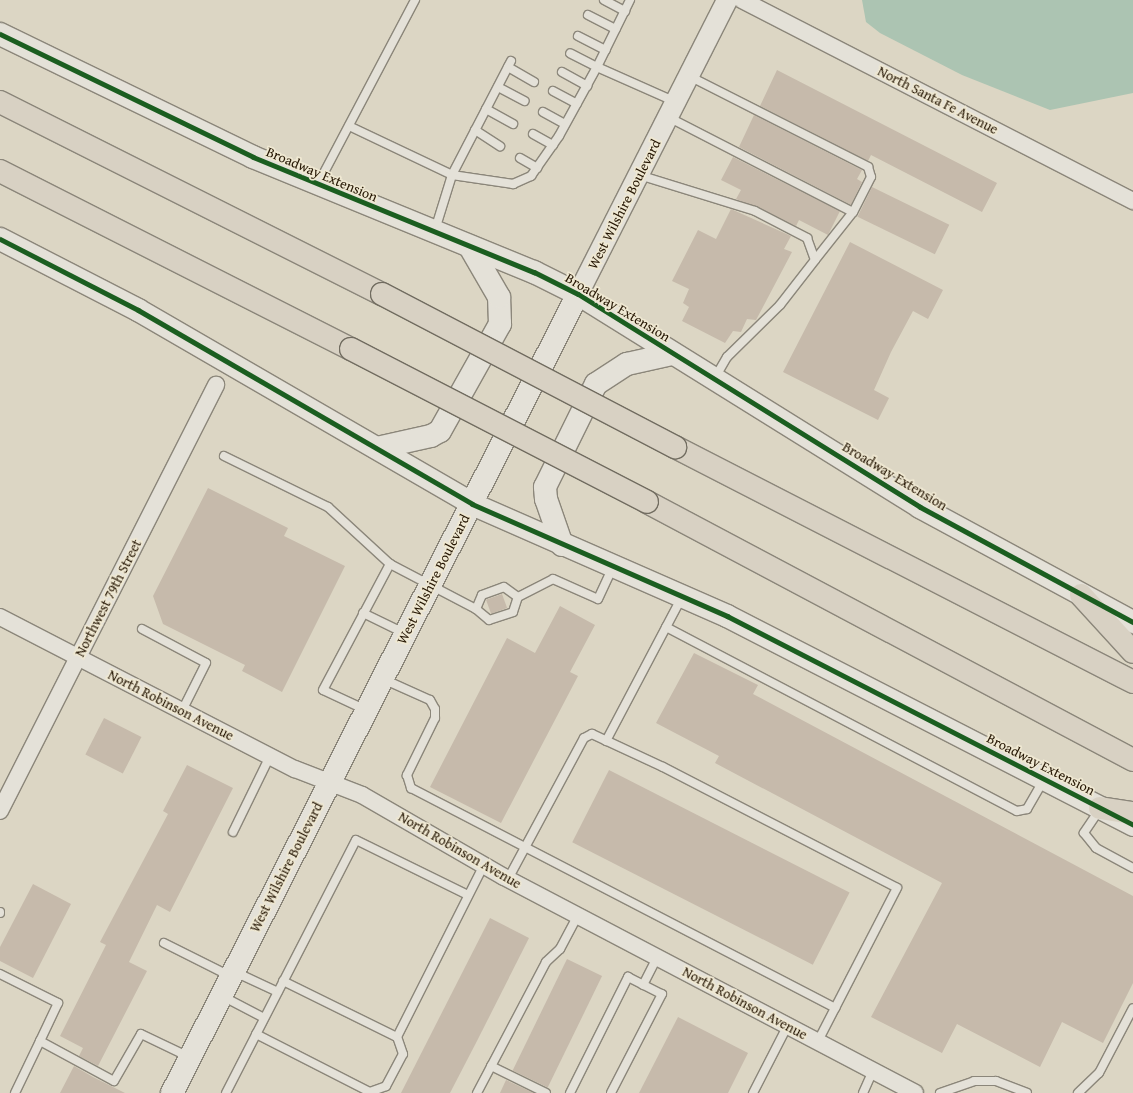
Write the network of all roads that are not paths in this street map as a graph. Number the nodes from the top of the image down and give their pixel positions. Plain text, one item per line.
1 (415, 0) edge
2 (604, 0) edge
3 (630, 0) edge
4 (727, 0) edge
5 (742, 0) edge
6 (625, 11) junction
7 (588, 15) dead end
8 (616, 29) junction
9 (0, 34) edge
10 (578, 36) dead end
11 (606, 50) junction
12 (570, 53) dead end
13 (597, 67) junction
14 (562, 72) dead end
15 (689, 76) junction
16 (534, 82) dead end
17 (587, 86) junction
18 (498, 87) junction
19 (553, 91) dead end
20 (524, 101) dead end
21 (0, 102) edge
22 (577, 104) junction
23 (486, 109) junction
24 (672, 109) junction
25 (543, 112) dead end
26 (513, 124) dead end
27 (565, 124) junction
28 (349, 126) junction
29 (475, 130) junction
30 (533, 134) dead end
31 (553, 145) junction
32 (500, 146) dead end
33 (520, 158) dead end
34 (537, 168) junction
35 (0, 171) edge
36 (452, 175) junction
37 (638, 175) junction
38 (318, 185) junction
39 (1133, 201) edge
40 (853, 212) junction
41 (434, 233) junction
42 (0, 239) edge
43 (470, 247) junction
44 (815, 260) junction
45 (578, 294) junction
46 (672, 354) junction
47 (714, 380) junction
48 (216, 385) dead end
49 (377, 448) junction
50 (224, 456) dead end
51 (472, 504) junction
52 (562, 545) junction
53 (390, 564) junction
54 (613, 567) junction
55 (430, 586) junction
56 (1081, 595) junction
57 (518, 597) junction
58 (682, 597) junction
59 (476, 609) junction
60 (363, 613) junction
61 (0, 617) edge
62 (1133, 622) edge
63 (666, 627) junction
64 (142, 629) dead end
65 (405, 633) junction
66 (1133, 652) edge
67 (78, 657) junction
68 (382, 679) junction
69 (1133, 682) edge
70 (366, 710) junction
71 (182, 711) junction
72 (606, 741) junction
73 (270, 756) junction
74 (1133, 760) edge
75 (1044, 779) junction
76 (329, 783) junction
77 (1100, 808) junction
78 (0, 811) edge
79 (1133, 813) edge
80 (1133, 825) edge
81 (233, 832) dead end
82 (525, 847) junction
83 (484, 865) junction
84 (1133, 868) edge
85 (508, 879) junction
86 (468, 895) junction
87 (578, 915) junction
88 (164, 943) dead end
89 (658, 956) junction
90 (0, 974) edge
91 (232, 974) junction
92 (283, 981) junction
93 (643, 984) junction
94 (278, 992) junction
95 (221, 996) junction
96 (835, 1008) junction
97 (1133, 1008) edge
98 (264, 1018) junction
99 (788, 1025) junction
100 (256, 1034) junction
101 (397, 1037) junction
102 (40, 1041) junction
103 (818, 1041) junction
104 (190, 1058) junction
105 (491, 1066) junction
106 (873, 1071) junction
107 (367, 1092) edge
108 (15, 1093) edge
109 (172, 1093) edge
110 (226, 1093) edge
111 (477, 1093) edge
112 (546, 1093) edge
113 (570, 1093) edge
114 (612, 1093) edge
115 (753, 1093) edge
116 (863, 1093) edge
117 (915, 1093) edge
118 (940, 1093) edge
119 (1027, 1093) edge
120 (1078, 1093) edge

1 - 28 lane
2 - 6 lane
3 - 6 lane
4 - 15 street, West Wilshire Boulevard
5 - 39 street, North Santa Fe Avenue
6 - 8 lane
7 - 8 lane
8 - 11 lane
9 - 38 main road, Broadway Extension
10 - 11 lane
11 - 13 lane
12 - 13 lane
13 - 17 lane
13 - 24 lane
14 - 17 lane
15 - 24 street, West Wilshire Boulevard
15 - 40 lane
16 - 18 lane
17 - 22 lane
18 - 20 lane
18 - 23 lane
19 - 22 lane
21 - 69 highway, bridge
22 - 27 lane
23 - 26 lane
23 - 29 lane
24 - 37 street, West Wilshire Boulevard
24 - 40 lane
25 - 27 lane
27 - 31 lane
28 - 36 lane
28 - 38 lane
29 - 32 lane
29 - 36 lane
30 - 31 lane
31 - 34 lane
33 - 34 lane
34 - 36 lane
35 - 74 highway, bridge
36 - 41 lane
37 - 44 lane
37 - 45 street, West Wilshire Boulevard
38 - 41 main road, Broadway Extension
40 - 44 lane
41 - 43 main road, Broadway Extension
42 - 49 main road, Broadway Extension
43 - 45 main road, Broadway Extension
43 - 49 main road
44 - 47 lane
45 - 46 main road, Broadway Extension
45 - 51 main road, West Wilshire Boulevard
46 - 47 main road, Broadway Extension
46 - 52 main road
47 - 56 main road, Broadway Extension
48 - 67 street, Northwest 79th Street
49 - 51 main road, Broadway Extension
50 - 53 lane
51 - 52 main road, Broadway Extension
51 - 55 main road, West Wilshire Boulevard
52 - 54 main road, Broadway Extension
53 - 55 lane
53 - 60 lane
54 - 57 lane
54 - 58 main road, Broadway Extension
55 - 59 lane
55 - 65 main road, West Wilshire Boulevard
56 - 62 main road, Broadway Extension
56 - 66 highway
57 - 59 lane
57 - 59 lane
58 - 63 lane
58 - 75 main road, Broadway Extension
60 - 65 lane
60 - 70 lane
61 - 67 street, North Robinson Avenue
63 - 72 lane
63 - 75 lane
64 - 71 lane
65 - 68 main road, West Wilshire Boulevard
67 - 71 street, North Robinson Avenue
67 - 78 street, Northwest 79th Street
68 - 70 main road, West Wilshire Boulevard
68 - 82 lane
70 - 76 main road, West Wilshire Boulevard
71 - 73 street, North Robinson Avenue
72 - 82 lane
72 - 96 lane
73 - 76 street, North Robinson Avenue
73 - 81 lane
75 - 77 main road, Broadway Extension
76 - 83 street, North Robinson Avenue
76 - 91 main road, West Wilshire Boulevard
77 - 79 highway
77 - 80 main road, Broadway Extension
77 - 84 lane
82 - 85 lane
82 - 96 lane
83 - 85 street, North Robinson Avenue
83 - 86 lane
85 - 87 street, North Robinson Avenue
86 - 92 lane
86 - 101 lane
87 - 89 street, North Robinson Avenue
87 - 105 lane
88 - 91 lane
89 - 93 lane
89 - 99 street, North Robinson Avenue
90 - 102 lane
91 - 94 lane
91 - 95 main road, West Wilshire Boulevard
92 - 94 lane
92 - 101 lane
93 - 113 lane
93 - 114 lane
94 - 98 lane
95 - 98 lane
95 - 104 main road, West Wilshire Boulevard
96 - 103 lane
97 - 120 lane
98 - 100 lane
99 - 103 street, North Robinson Avenue
99 - 115 lane
100 - 107 lane
100 - 110 lane
101 - 107 lane
102 - 104 lane
102 - 108 lane
103 - 106 street, North Robinson Avenue
104 - 109 main road, West Wilshire Boulevard
105 - 111 lane
105 - 112 lane
106 - 116 lane
106 - 117 street, North Robinson Avenue
118 - 119 lane

